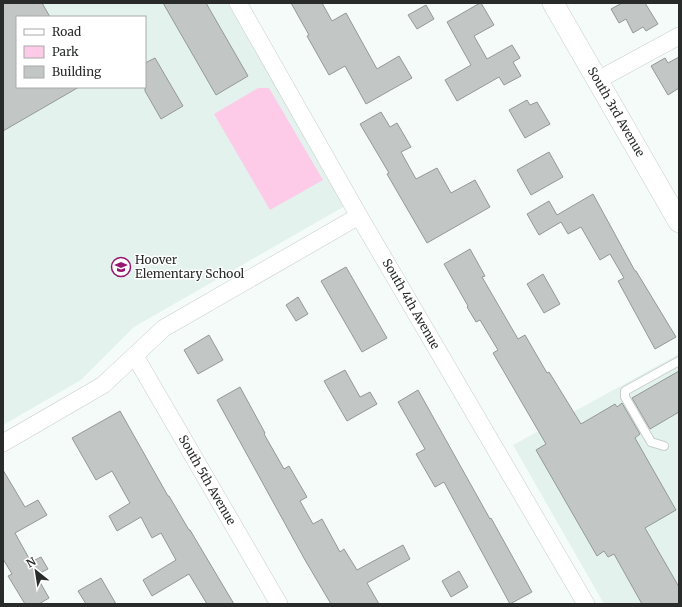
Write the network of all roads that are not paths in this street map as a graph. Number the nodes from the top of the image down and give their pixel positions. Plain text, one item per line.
1 (238, 3) edge
2 (554, 3) edge
3 (679, 36) edge
4 (598, 80) junction
5 (359, 216) junction
6 (679, 222) edge
7 (135, 356) junction
8 (679, 361) edge
9 (3, 443) edge
10 (664, 446) dead end
11 (279, 604) edge
12 (586, 604) edge

1 - 5 street, South 4th Avenue
2 - 4 street, South 3rd Avenue
3 - 4 street
4 - 6 street, South 3rd Avenue
5 - 7 street
5 - 12 street, South 4th Avenue
7 - 9 street
7 - 11 street, South 5th Avenue
8 - 10 lane

